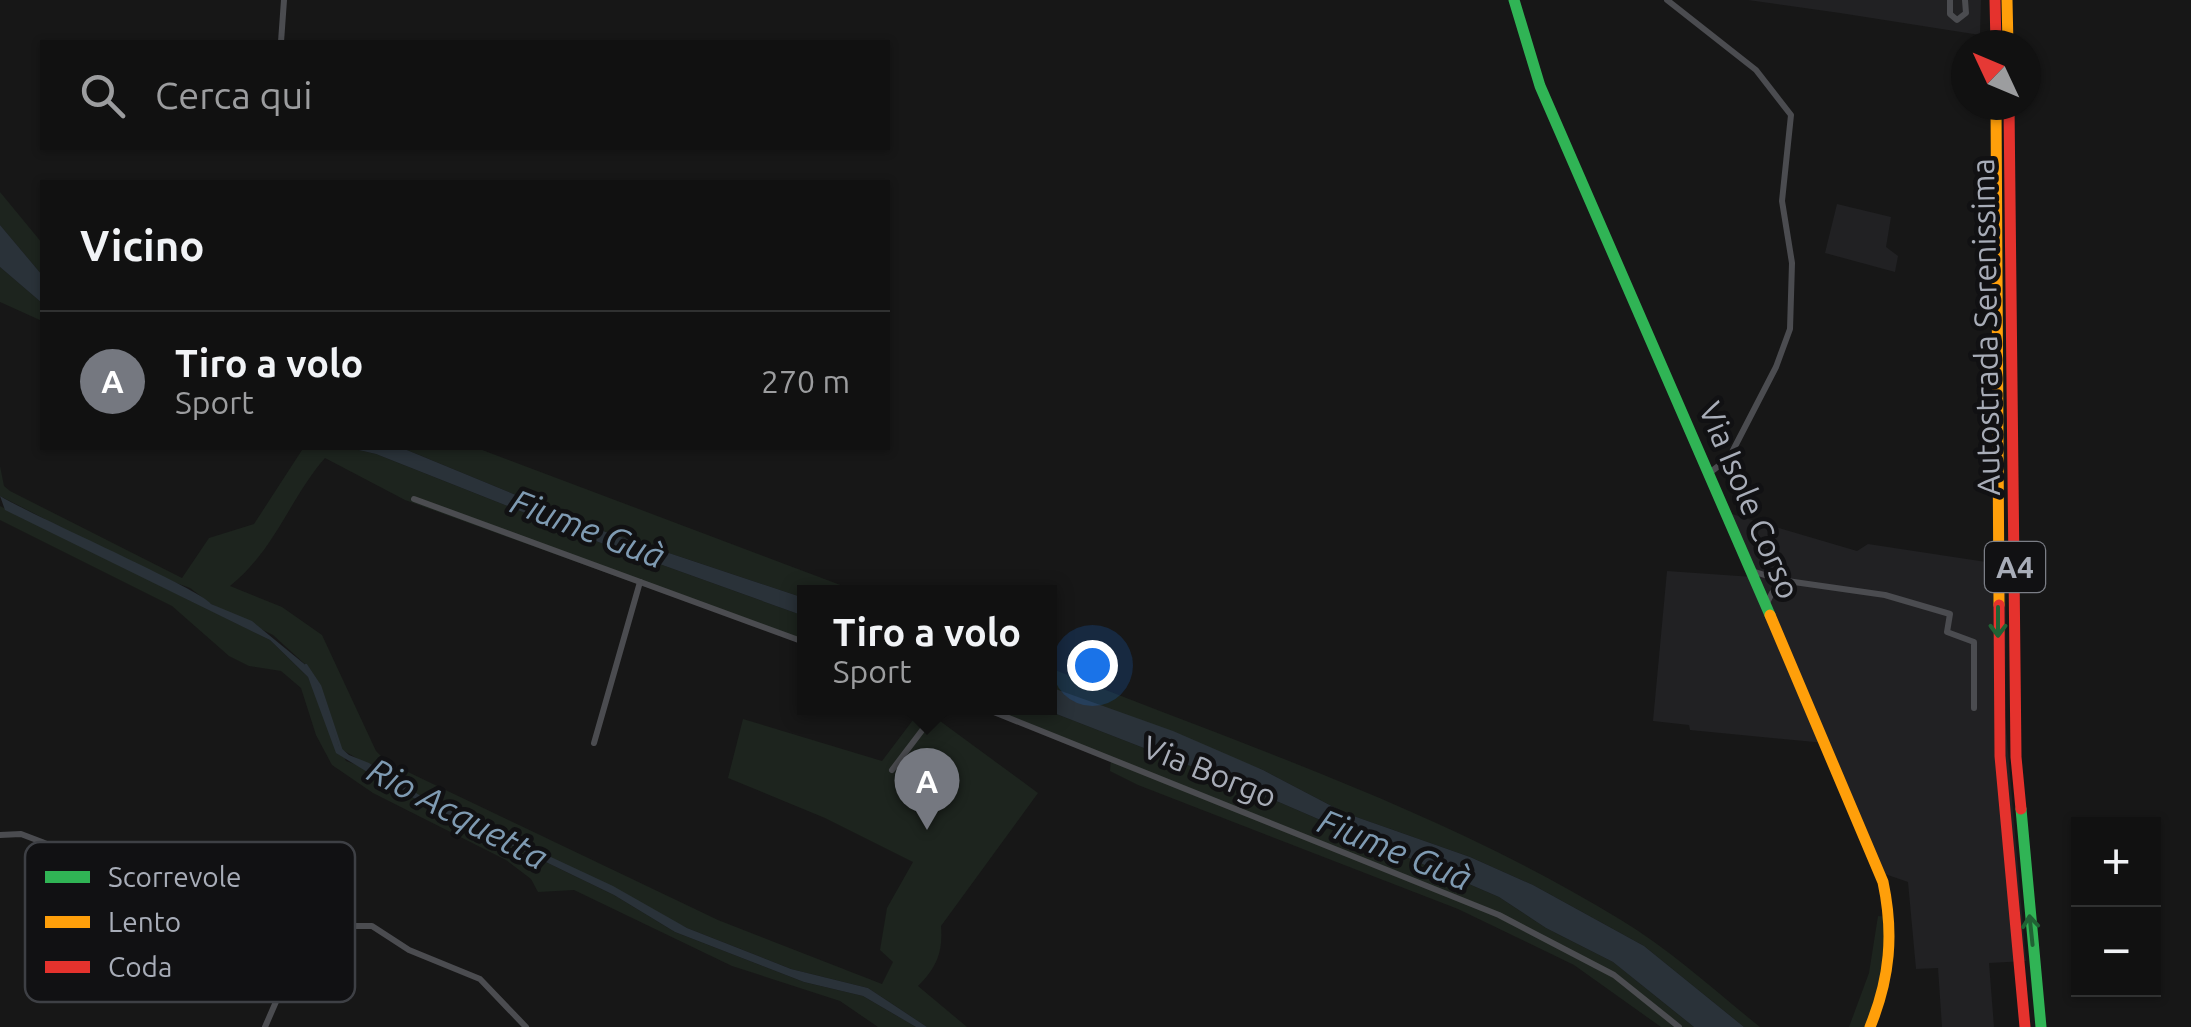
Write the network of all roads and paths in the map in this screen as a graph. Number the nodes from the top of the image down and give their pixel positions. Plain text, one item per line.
1 (284, 0) edge
2 (1514, 0) edge
3 (1667, 0) edge
4 (1950, 0) edge
5 (1965, 0) edge
6 (1995, 0) edge
7 (2007, 0) edge
8 (1996, 30) edge
9 (2008, 30) edge
10 (281, 40) edge
11 (1996, 120) edge
12 (2009, 120) edge
13 (1708, 474) junction
14 (414, 499) dead end
15 (1749, 568) junction
16 (1768, 576) junction
17 (640, 582) junction
18 (1791, 582) junction
19 (1757, 587) junction
20 (1780, 587) junction
21 (1767, 610) junction
22 (797, 639) edge
23 (1974, 708) dead end
24 (934, 715) edge
25 (1001, 715) edge
26 (594, 743) dead end
27 (892, 770) dead end
28 (0, 835) edge
29 (42, 842) edge
30 (355, 928) edge
31 (276, 1002) edge
32 (265, 1027) edge
33 (526, 1027) edge
34 (1679, 1027) edge
35 (1870, 1027) edge
36 (2025, 1027) edge
37 (2041, 1027) edge

1 - 10 street
2 - 13 main road, Via Isole Corso
3 - 13 street
4 - 5 street
6 - 8 main road
7 - 9 main road
11 -> 36 main road, Autostrada Serenissima / A4
37 -> 12 main road, Autostrada Serenissima / A4
13 - 15 main road, Via Isole Corso
14 - 17 street
15 - 16 street
15 - 19 main road, Via Isole Corso
16 - 18 street
16 - 19 street
17 - 22 street
17 - 26 street
18 - 20 street
18 - 23 street
19 - 20 street
19 - 21 main road, Via Isole Corso
20 - 21 street
21 - 35 main road, Via Isole Corso
24 - 27 street
25 - 34 street, Via Borgo
28 - 29 street
30 - 33 street
31 - 32 street

